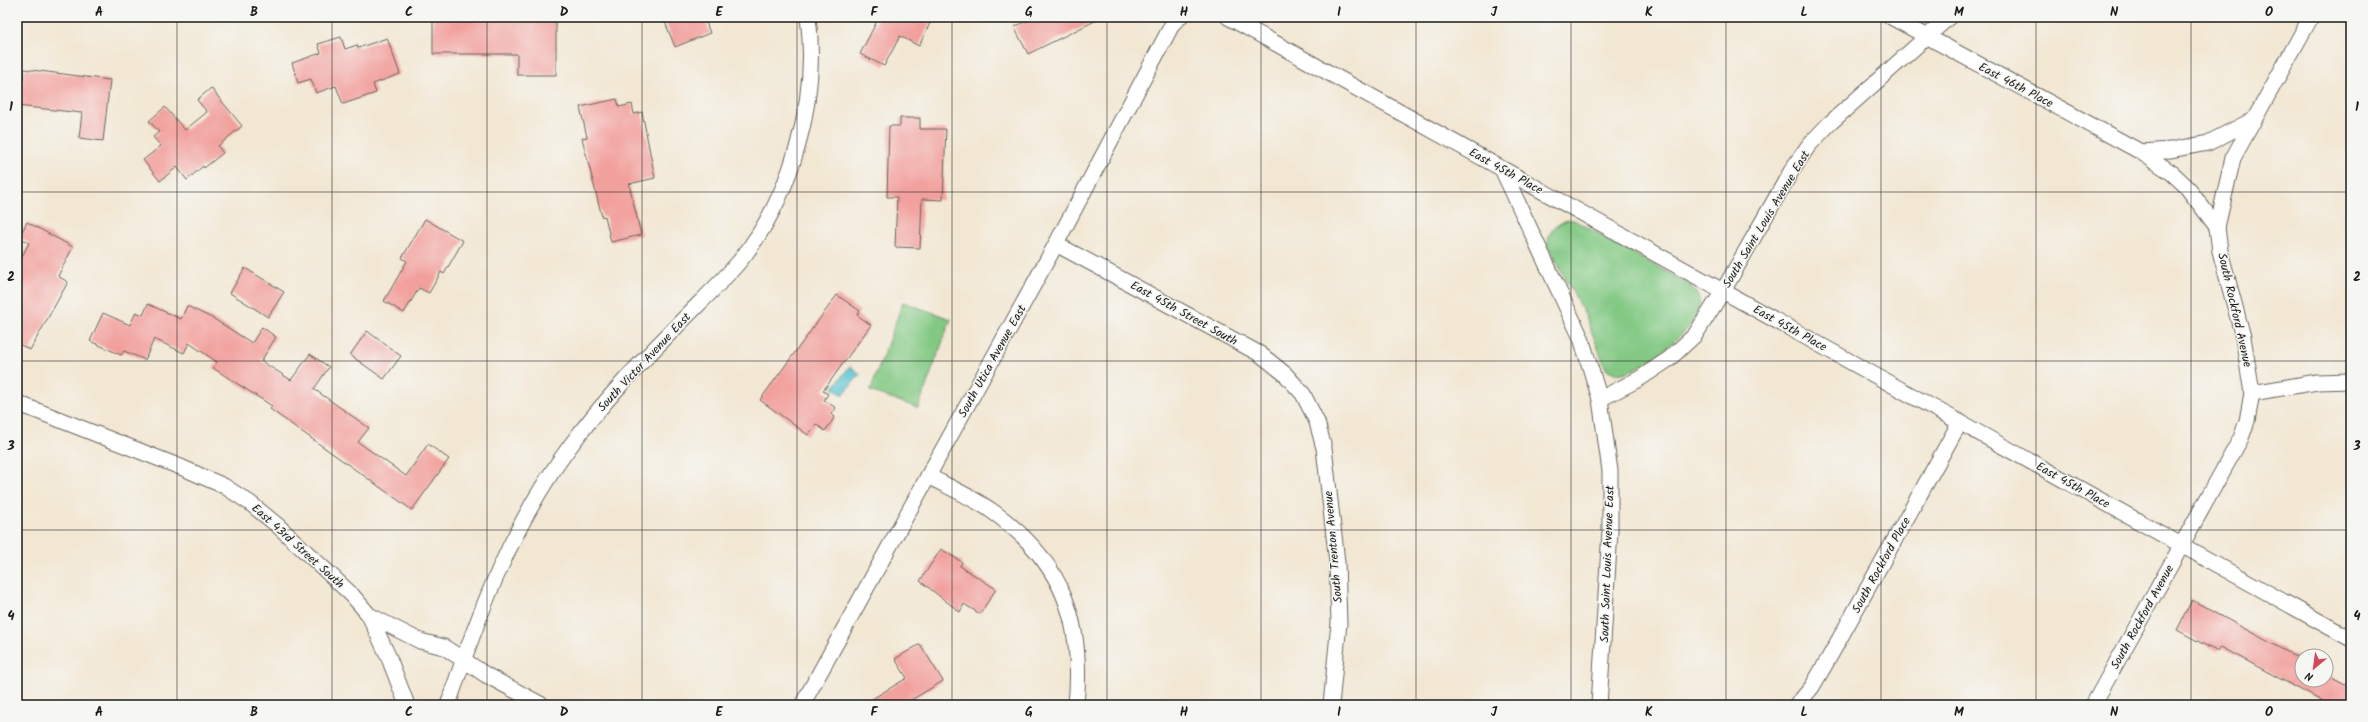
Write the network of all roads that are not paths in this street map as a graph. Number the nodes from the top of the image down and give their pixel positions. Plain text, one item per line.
1 (808, 17) edge
2 (1180, 17) edge
3 (1228, 17) edge
4 (1891, 17) edge
5 (1949, 17) edge
6 (2311, 17) edge
7 (1926, 37) junction
8 (2252, 121) junction
9 (2142, 152) junction
10 (1502, 169) junction
11 (2217, 227) junction
12 (1056, 244) junction
13 (1723, 291) junction
14 (2351, 381) edge
15 (2252, 393) junction
16 (1303, 394) joint
17 (1600, 399) junction
18 (17, 404) edge
19 (1960, 422) junction
20 (928, 476) junction
21 (2182, 545) junction
22 (369, 615) junction
23 (2351, 639) edge
24 (464, 660) junction
25 (406, 705) edge
26 (448, 705) edge
27 (542, 705) edge
28 (802, 705) edge
29 (1076, 705) edge
30 (1331, 705) edge
31 (1599, 705) edge
32 (1797, 705) edge
33 (2093, 705) edge

1 - 24 street, South Victor Avenue East
2 - 12 street, South Utica Avenue East
3 - 10 street, East 45th Place
4 - 7 street, East 46th Place
5 - 7 street, South Saint Louis Avenue East
6 - 8 street, South Rockford Avenue
7 - 9 street, East 46th Place
7 - 13 street, South Saint Louis Avenue East
8 - 9 street
8 - 11 street, South Rockford Avenue
9 - 11 street, East 46th Place
10 - 13 street, East 45th Place
10 - 17 street, South Saint Louis Avenue East
11 - 15 street, South Rockford Avenue
12 - 16 street, East 45th Street South
12 - 20 street, South Utica Avenue East
13 - 17 street, South Saint Louis Avenue East
13 - 19 street, East 45th Place
14 - 15 street
15 - 21 street, South Rockford Avenue
16 - 30 street, South Trenton Avenue
17 - 31 street, South Saint Louis Avenue East
18 - 22 street, East 43rd Street South
19 - 21 street, East 45th Place
19 - 32 street, South Rockford Place
20 - 28 street, South Utica Avenue East
20 - 29 street
21 - 23 street, East 45th Place
21 - 33 street, South Rockford Avenue
22 - 24 street, East 43rd Street South
22 - 25 street
24 - 26 street, South Victor Avenue East
24 - 27 street, East 43rd Street South

